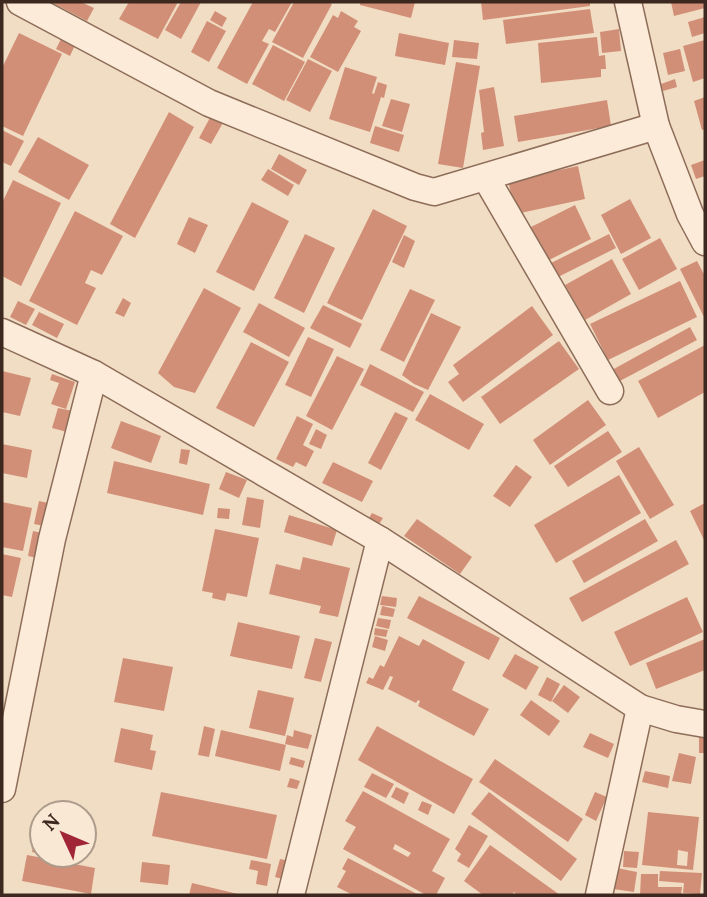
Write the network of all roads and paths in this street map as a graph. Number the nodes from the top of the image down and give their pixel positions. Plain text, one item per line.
1 (20, 2) edge
2 (628, 2) edge
3 (656, 125) junction
4 (486, 178) junction
5 (705, 242) edge
6 (2, 332) edge
7 (94, 374) junction
8 (610, 391) dead end
9 (380, 540) junction
10 (640, 708) junction
11 (705, 724) edge
12 (2, 789) edge
13 (291, 895) edge
14 (599, 895) edge

1 - 4 street
2 - 3 street
3 - 4 street
3 - 5 street
4 - 8 street
6 - 7 street
7 - 9 street
7 - 12 street
9 - 10 street
9 - 13 street
10 - 11 street
10 - 14 street

